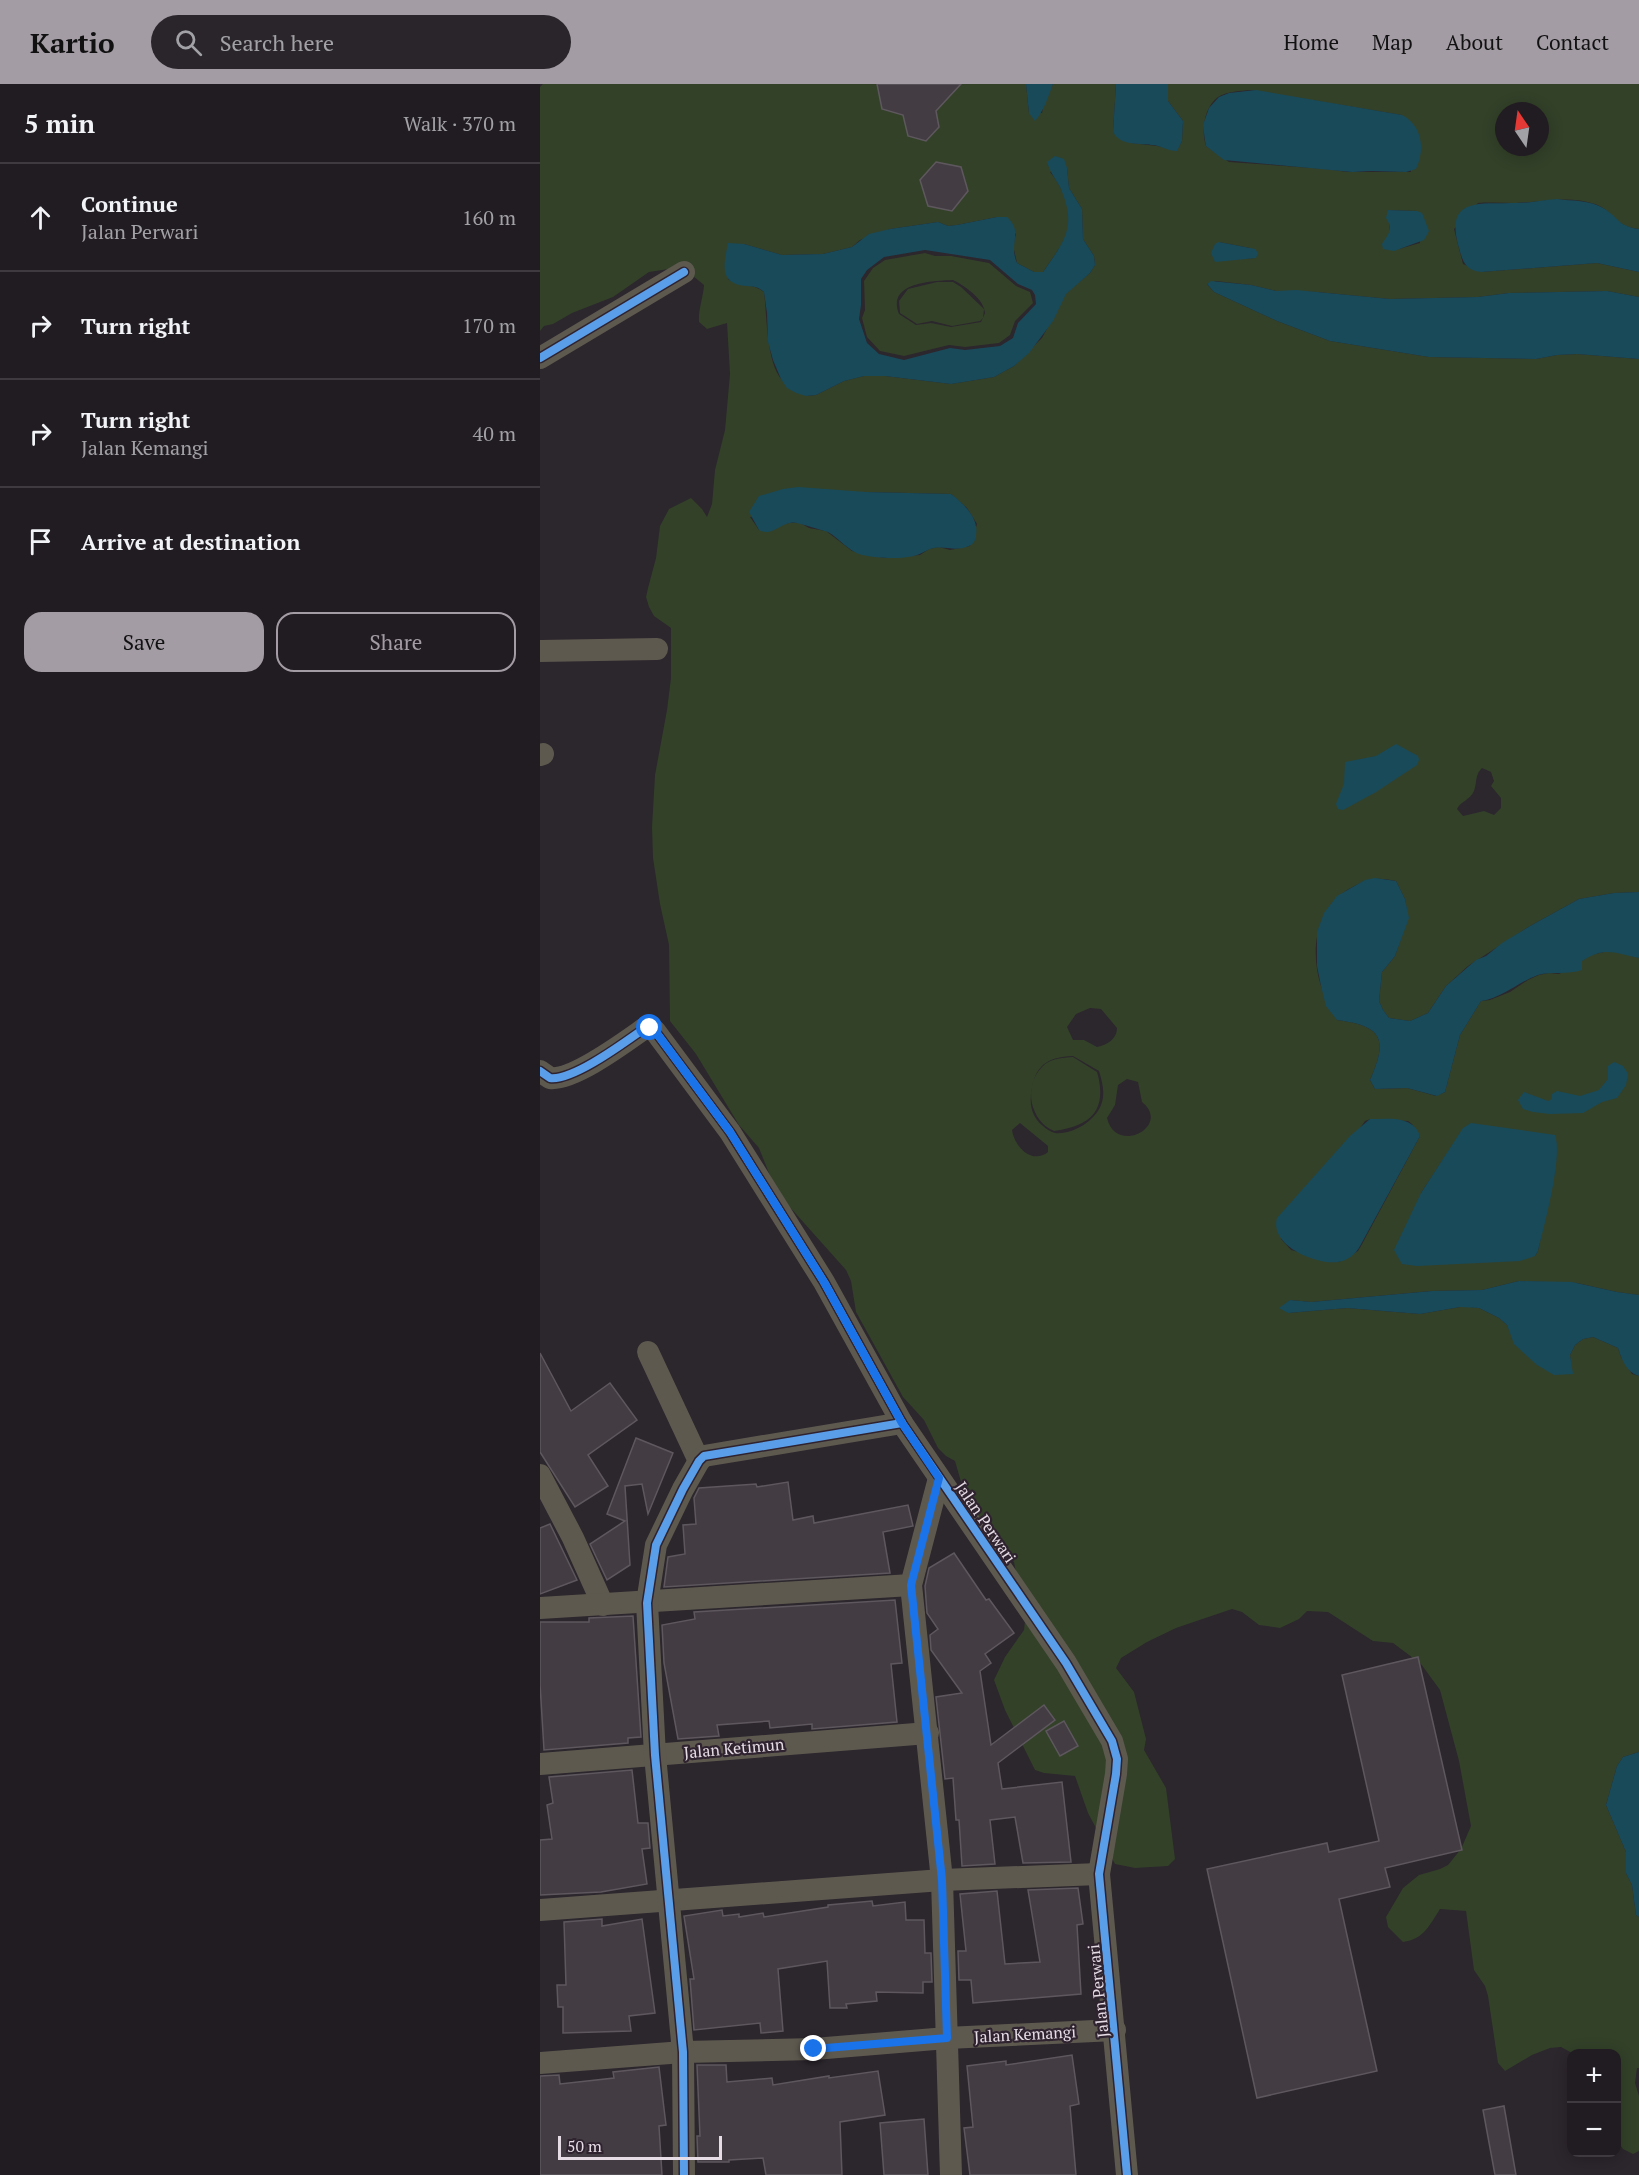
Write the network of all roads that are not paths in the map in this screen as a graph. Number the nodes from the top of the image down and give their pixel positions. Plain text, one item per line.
1 (684, 272) dead end
2 (540, 358) edge
3 (657, 649) dead end
4 (540, 651) edge
5 (540, 1071) edge
6 (648, 1352) dead end
7 (902, 1423) junction
8 (699, 1461) junction
9 (540, 1475) edge
10 (939, 1478) junction
11 (911, 1585) junction
12 (647, 1603) junction
13 (603, 1605) junction
14 (540, 1608) edge
15 (928, 1733) junction
16 (655, 1755) junction
17 (540, 1764) edge
18 (1099, 1874) junction
19 (942, 1880) junction
20 (669, 1901) junction
21 (540, 1910) edge
22 (1115, 2030) junction
23 (947, 2038) junction
24 (683, 2052) junction
25 (540, 2063) edge
26 (684, 2175) edge
27 (951, 2175) edge
28 (1127, 2175) edge

1 - 2 street
3 - 4 street
5 - 7 street, Jalan Perwari
6 - 8 street
7 - 8 street
7 - 10 street, Jalan Perwari
8 - 12 street
9 - 13 street
10 - 11 street
10 - 18 street, Jalan Perwari
11 - 12 street
11 - 15 street
12 - 13 street
12 - 16 street
13 - 14 street
15 - 16 street, Jalan Ketimun
15 - 19 street
16 - 17 street, Jalan Ketimun
16 - 20 street
18 - 19 street
18 - 22 street, Jalan Perwari
19 - 20 street
19 - 23 street
20 - 21 street
20 - 24 street
22 - 23 street, Jalan Kemangi
22 - 28 street, Jalan Perwari
23 - 24 street, Jalan Kemangi
23 - 27 street
24 - 25 street, Jalan Kemangi
24 - 26 street

